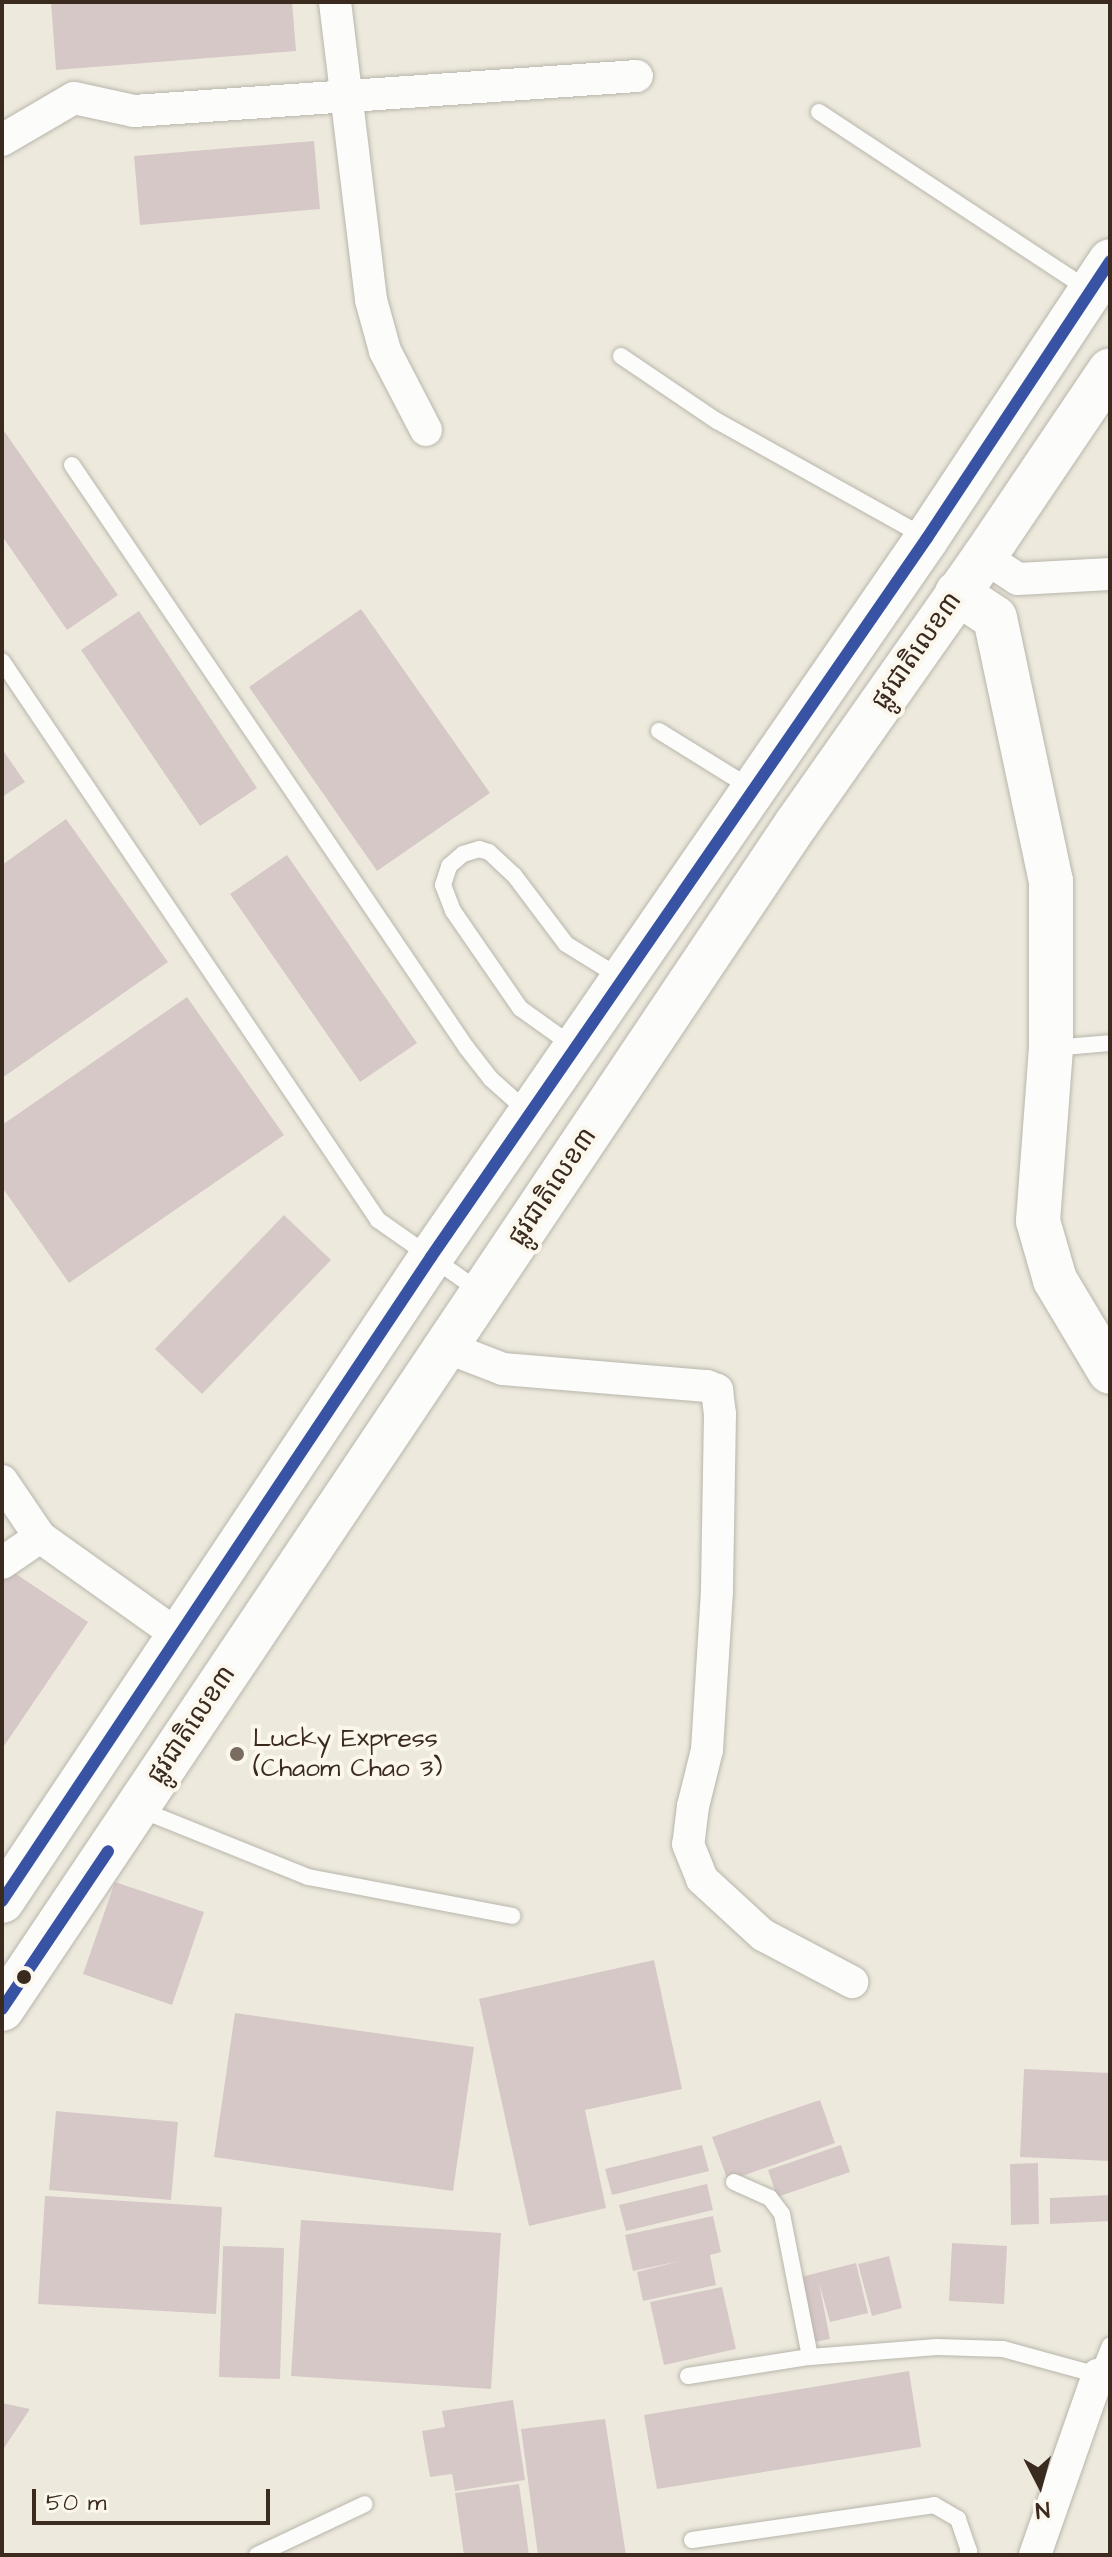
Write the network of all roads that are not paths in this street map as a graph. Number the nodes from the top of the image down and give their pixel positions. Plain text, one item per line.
1 (335, 2) edge
2 (637, 76) dead end
3 (346, 99) junction
4 (819, 112) dead end
5 (2, 140) edge
6 (1100, 276) edge
7 (621, 356) dead end
8 (1110, 370) edge
9 (426, 430) dead end
10 (72, 465) dead end
11 (927, 538) junction
12 (1001, 568) junction
13 (1110, 574) edge
14 (957, 593) junction
15 (995, 618) junction
16 (2, 661) edge
17 (659, 731) dead end
18 (753, 788) junction
19 (621, 978) junction
20 (1110, 1043) edge
21 (574, 1047) junction
22 (1051, 1048) junction
23 (529, 1113) junction
24 (431, 1257) junction
25 (482, 1293) junction
26 (446, 1347) junction
27 (1103, 1349) edge
28 (2, 1481) edge
29 (40, 1537) junction
30 (2, 1563) edge
31 (179, 1636) junction
32 (136, 1808) junction
33 (2, 1901) edge
34 (512, 1916) dead end
35 (852, 1982) dead end
36 (2, 2009) edge
37 (734, 2182) dead end
38 (1110, 2345) edge
39 (810, 2357) junction
40 (688, 2376) dead end
41 (1104, 2376) edge
42 (365, 2504) dead end
43 (692, 2540) dead end
44 (257, 2555) edge
45 (967, 2555) edge
46 (1035, 2555) edge

1 - 3 street
2 - 3 street
3 - 5 street
3 - 9 street
4 - 6 lane
6 - 11 main road
7 - 11 lane
8 - 12 main road, ផ្លូវជាតិលេខ៣
10 - 23 lane
11 - 18 main road
12 - 13 street
12 - 14 main road, ផ្លូវជាតិលេខ៣
12 - 15 street
14 - 15 main road
14 - 25 main road, ផ្លូវជាតិលេខ៣
15 - 22 main road
16 - 24 lane
17 - 18 lane
18 - 19 main road
19 - 21 main road
19 - 21 lane
20 - 22 lane
21 - 23 main road
22 - 27 main road
23 - 24 main road
24 - 25 lane
24 - 31 main road
25 - 26 main road, ផ្លូវជាតិលេខ៣
26 - 32 main road, ផ្លូវជាតិលេខ៣
26 - 35 street
28 - 29 street
29 - 30 street
29 - 31 street
31 - 33 main road
32 - 34 lane
32 - 36 main road, ផ្លូវជាតិលេខ៣
37 - 39 lane
38 - 41 lane
39 - 40 lane
39 - 41 lane
41 - 46 street
42 - 44 lane
43 - 45 lane

